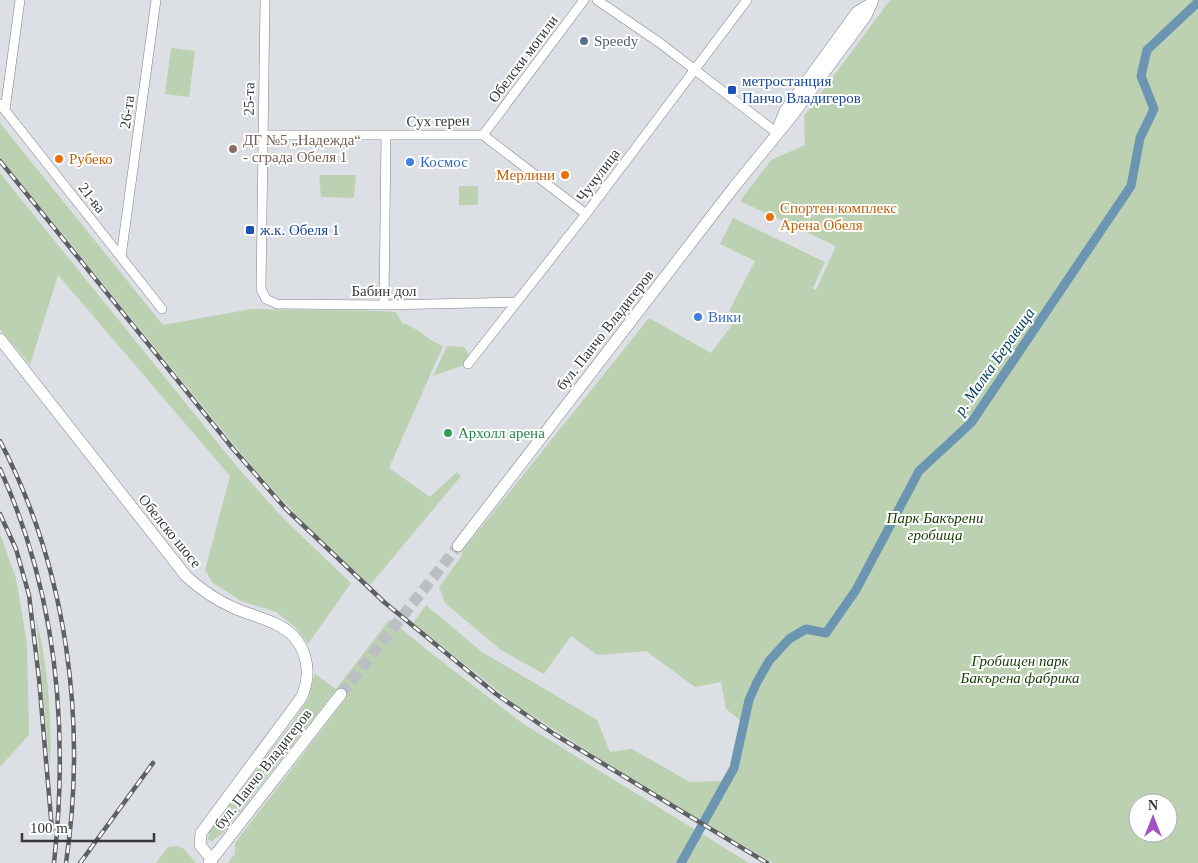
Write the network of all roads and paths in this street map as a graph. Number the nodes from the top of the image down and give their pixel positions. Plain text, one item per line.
1 (20, 0) edge
2 (156, 0) edge
3 (265, 0) edge
4 (584, 0) edge
5 (598, 0) edge
6 (746, 0) edge
7 (871, 2) edge
8 (694, 69) junction
9 (2, 107) edge
10 (776, 133) junction
11 (483, 134) junction
12 (263, 135) junction
13 (386, 135) junction
14 (586, 214) junction
15 (121, 257) junction
16 (261, 289) joint
17 (516, 302) junction
18 (384, 305) junction
19 (162, 309) dead end
20 (0, 339) edge
21 (468, 364) dead end
22 (458, 546) tunnel mouth
23 (342, 694) tunnel mouth
24 (210, 861) edge

1 - 9 street
2 - 15 street, 26-та
3 - 12 street, 25-та
4 - 11 street, Обелски могили
5 - 8 street
6 - 8 street, Чучулица
7 - 10 street, бул. Панчо Владигеров
8 - 10 street
8 - 14 street, Чучулица
9 - 15 street, 21-ва
10 - 22 street, бул. Панчо Владигеров
11 - 13 street, Сух герен
11 - 14 street, Сух герен
12 - 13 street, Сух герен
12 - 16 street, 25-та
13 - 18 street
14 - 17 street, Чучулица
15 - 19 street, 21-ва
16 - 18 street, Бабин дол
17 - 18 street, Бабин дол
17 - 21 street, Чучулица
20 - 24 street, Обелско шосе
23 - 24 street, бул. Панчо Владигеров

